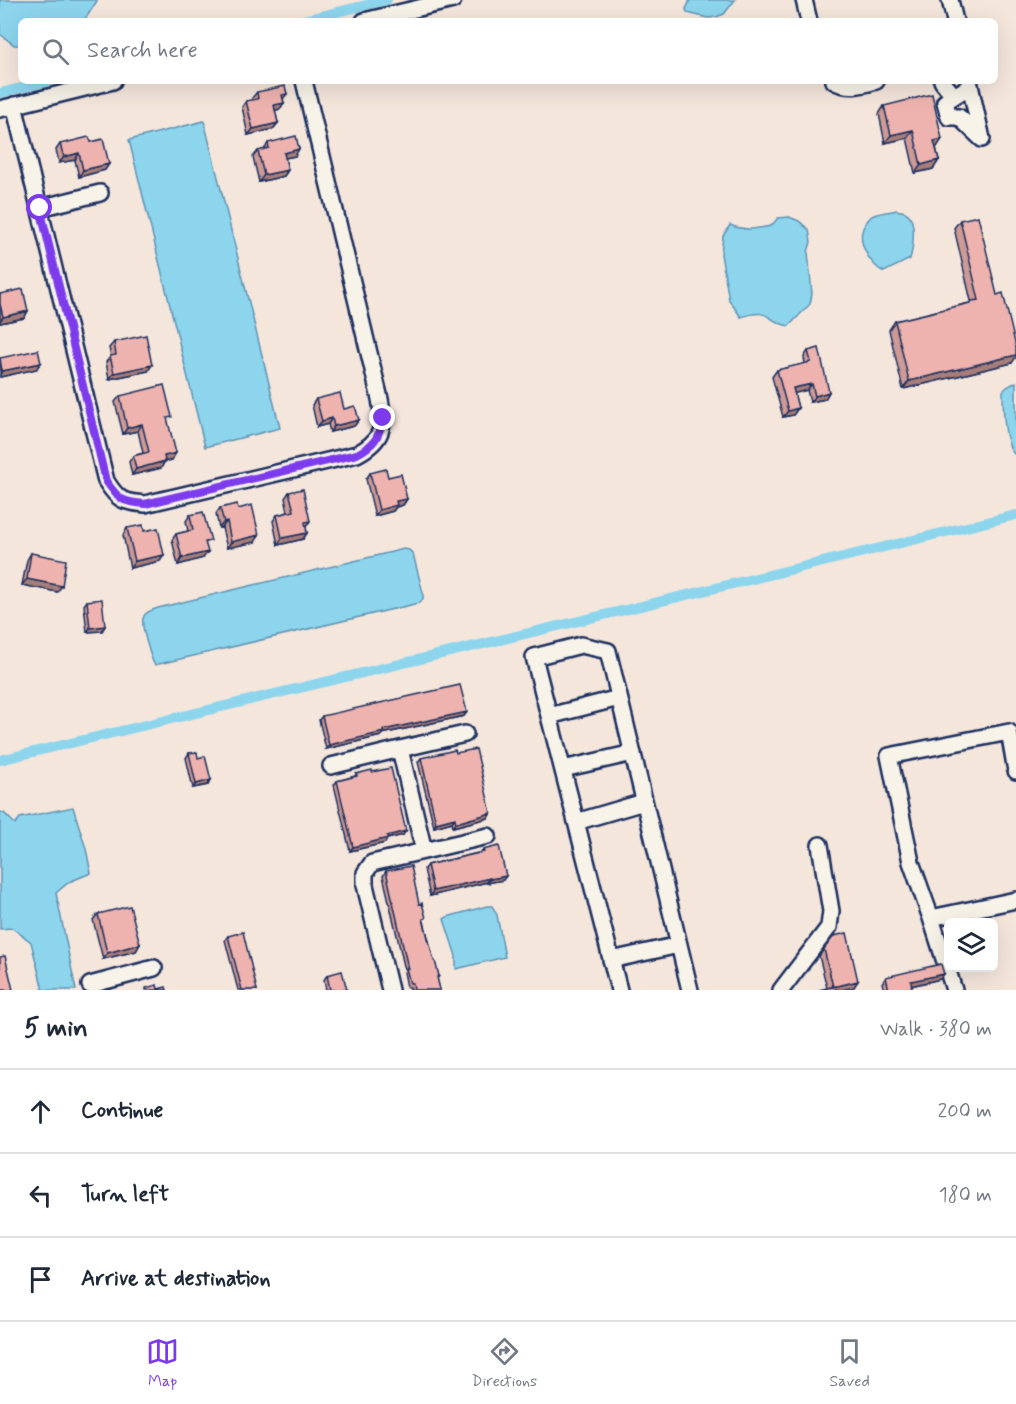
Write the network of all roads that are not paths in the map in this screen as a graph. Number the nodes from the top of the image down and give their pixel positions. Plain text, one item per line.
1 (453, 0) edge
2 (804, 0) edge
3 (950, 0) edge
4 (377, 18) edge
5 (808, 18) edge
6 (954, 18) edge
7 (101, 84) edge
8 (305, 84) edge
9 (840, 84) edge
10 (861, 84) edge
11 (944, 84) edge
12 (969, 84) edge
13 (954, 96) junction
14 (7, 107) edge
15 (100, 194) dead end
16 (40, 208) junction
17 (620, 698) junction
18 (549, 716) junction
19 (465, 734) dead end
20 (400, 749) junction
21 (633, 753) junction
22 (331, 766) dead end
23 (563, 770) junction
24 (1016, 771) edge
25 (644, 802) junction
26 (576, 822) junction
27 (488, 836) dead end
28 (820, 845) dead end
29 (424, 851) junction
30 (1016, 900) edge
31 (932, 918) junction
32 (679, 945) junction
33 (611, 960) junction
34 (154, 968) dead end
35 (90, 985) dead end
36 (390, 990) edge
37 (619, 990) edge
38 (690, 990) edge
39 (781, 990) edge
40 (954, 990) edge

1 - 4 street
2 - 5 street
3 - 6 street
7 - 14 street
8 - 16 street
9 - 10 street
11 - 13 street
12 - 13 street
12 - 13 street
14 - 16 street
15 - 16 street
17 - 18 street
17 - 18 street
17 - 21 street
18 - 23 street
19 - 20 street
20 - 22 street
20 - 29 street
21 - 23 street
21 - 25 street
23 - 26 street
24 - 31 street
25 - 26 street
25 - 32 street
26 - 33 street
27 - 29 street
28 - 39 street
29 - 36 street
30 - 31 street
31 - 40 street
32 - 33 street
32 - 38 street
33 - 37 street
34 - 35 street

